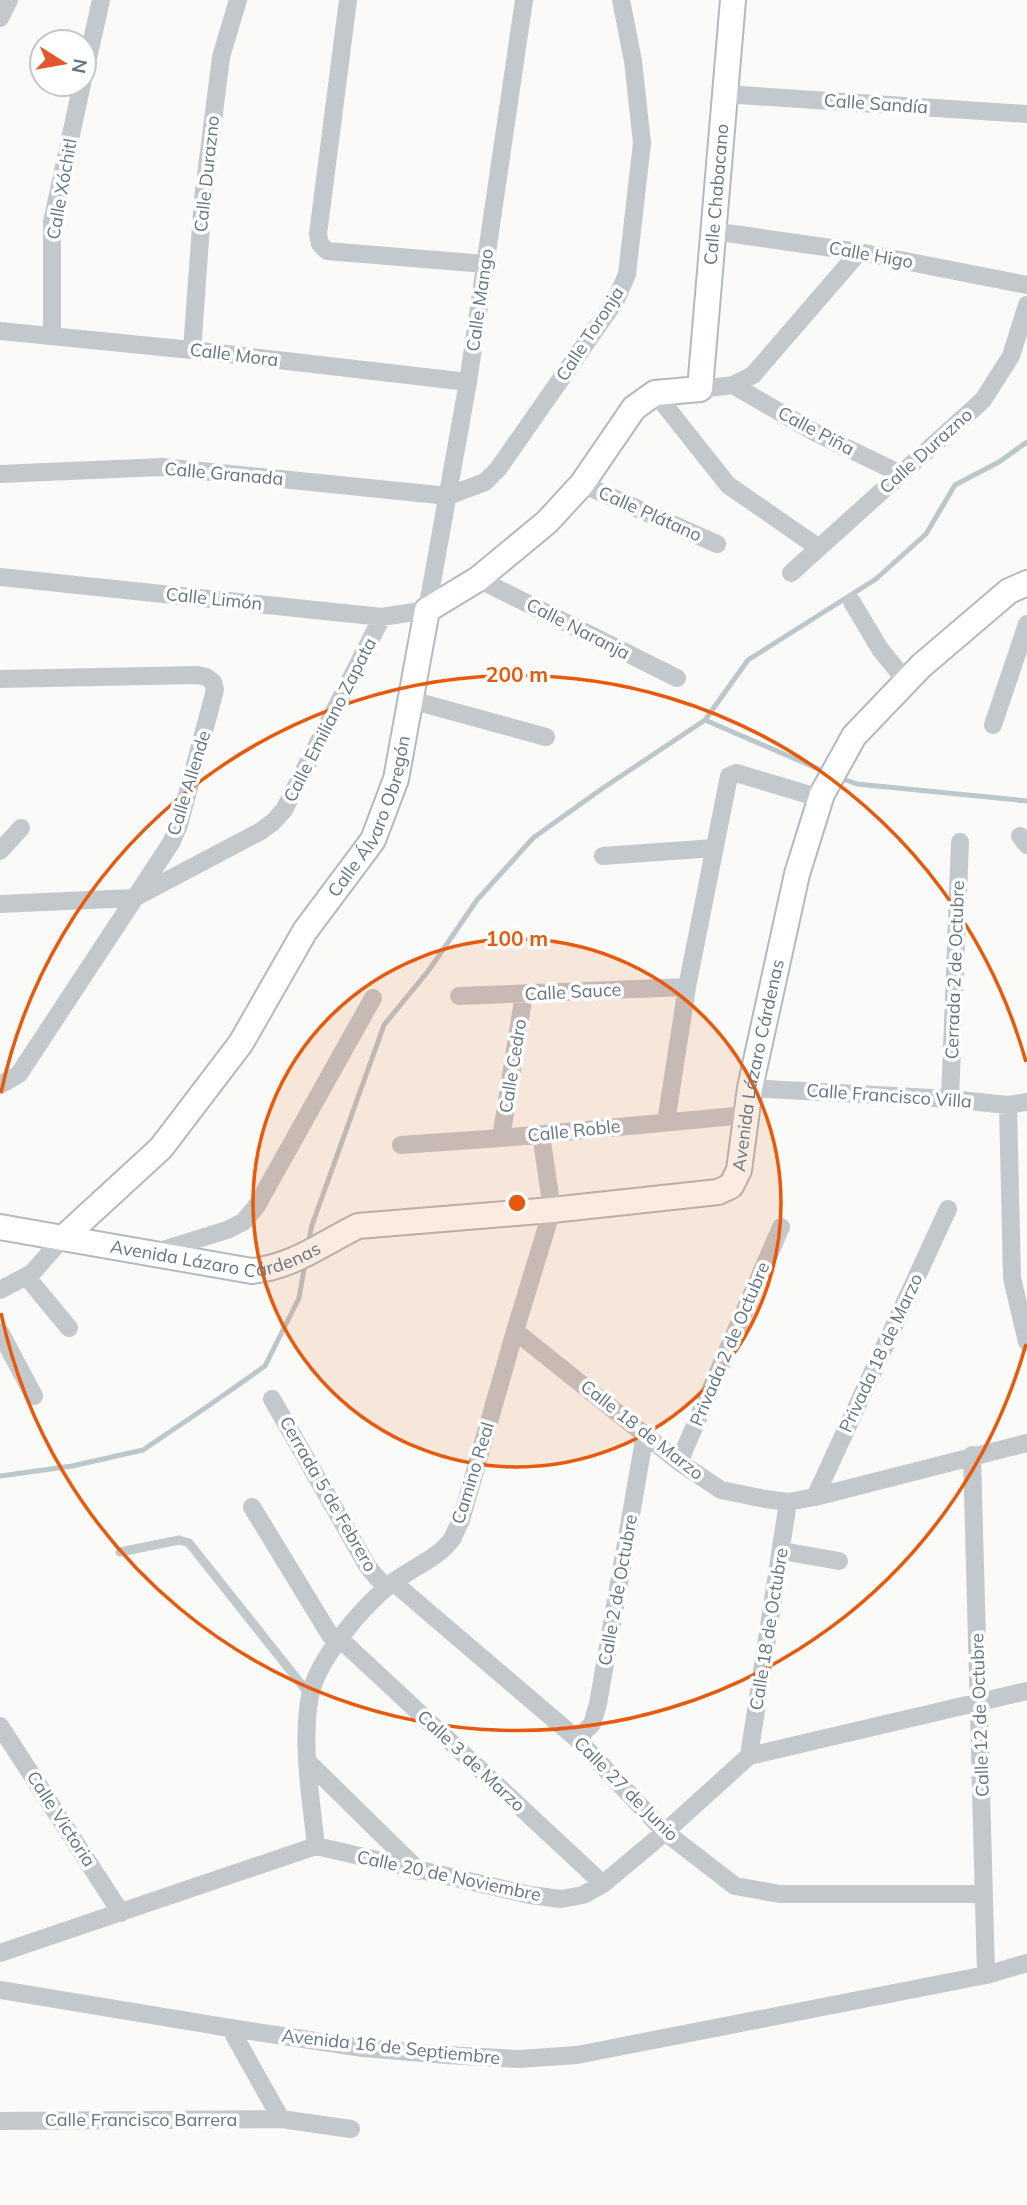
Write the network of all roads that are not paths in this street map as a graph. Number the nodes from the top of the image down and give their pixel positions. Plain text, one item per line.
1 (9, 0) edge
2 (101, 0) edge
3 (238, 0) edge
4 (348, 0) edge
5 (621, 0) edge
6 (733, 0) edge
7 (528, 1) edge
8 (0, 18) edge
9 (95, 28) edge
10 (724, 94) junction
11 (79, 98) edge
12 (1027, 114) edge
13 (713, 231) junction
14 (859, 252) junction
15 (485, 264) junction
16 (1027, 285) edge
17 (1027, 305) edge
18 (0, 331) edge
19 (52, 336) junction
20 (192, 349) junction
21 (468, 382) junction
22 (733, 385) junction
23 (700, 389) junction
24 (655, 393) junction
25 (0, 474) edge
26 (901, 474) junction
27 (582, 484) junction
28 (448, 496) junction
29 (717, 544) dead end
30 (819, 548) junction
31 (790, 573) dead end
32 (0, 577) edge
33 (478, 579) junction
34 (1027, 583) edge
35 (852, 602) dead end
36 (427, 610) junction
37 (382, 617) junction
38 (1027, 624) edge
39 (677, 678) dead end
40 (0, 679) edge
41 (906, 681) junction
42 (411, 700) junction
43 (993, 726) dead end
44 (546, 737) dead end
45 (821, 796) junction
46 (21, 828) dead end
47 (960, 842) dead end
48 (714, 848) junction
49 (0, 851) edge
50 (603, 856) dead end
51 (134, 898) junction
52 (0, 904) edge
53 (687, 987) junction
54 (524, 994) junction
55 (459, 996) dead end
56 (373, 998) dead end
57 (0, 1085) edge
58 (750, 1088) junction
59 (950, 1099) junction
60 (1027, 1102) edge
61 (1008, 1105) junction
62 (746, 1115) junction
63 (666, 1122) junction
64 (541, 1134) junction
65 (501, 1138) junction
66 (401, 1145) dead end
67 (947, 1209) dead end
68 (552, 1210) junction
69 (0, 1227) edge
70 (781, 1227) dead end
71 (63, 1238) junction
72 (156, 1252) junction
73 (26, 1276) junction
74 (1020, 1276) edge
75 (0, 1290) edge
76 (69, 1328) dead end
77 (515, 1331) junction
78 (0, 1332) edge
79 (1027, 1342) edge
80 (34, 1396) dead end
81 (272, 1399) dead end
82 (645, 1434) junction
83 (1027, 1443) edge
84 (972, 1455) junction
85 (679, 1462) junction
86 (815, 1497) junction
87 (788, 1502) junction
88 (252, 1507) dead end
89 (782, 1551) junction
90 (120, 1552) dead end
91 (839, 1560) dead end
92 (389, 1585) junction
93 (339, 1638) junction
94 (1027, 1691) edge
95 (310, 1695) junction
96 (980, 1703) junction
97 (0, 1726) edge
98 (577, 1739) junction
99 (749, 1756) junction
100 (307, 1761) junction
101 (665, 1832) junction
102 (316, 1846) junction
103 (419, 1871) junction
104 (603, 1884) junction
105 (984, 1894) junction
106 (121, 1913) junction
107 (0, 1954) edge
108 (1027, 1963) edge
109 (986, 1975) junction
110 (0, 1990) edge
111 (230, 2028) junction
112 (281, 2119) junction
113 (0, 2121) edge
114 (351, 2129) dead end

1 - 8 street
2 - 9 street
3 - 20 street, Calle Durazno
4 - 15 street
5 - 28 street, Calle Toronja
6 - 10 street, Calle Chabacano
7 - 15 street, Calle Mango
10 - 12 street, Calle Sandía
10 - 13 street, Calle Chabacano
11 - 19 street, Calle Xóchitl
13 - 14 street, Calle Higo
13 - 23 street, Calle Chabacano
14 - 16 street, Calle Higo
14 - 22 street
15 - 21 street, Calle Mango
17 - 26 street, Calle Durazno
18 - 19 street, Calle Mora
19 - 20 street, Calle Mora
20 - 21 street, Calle Mora
21 - 28 street, Calle Mango
22 - 23 street
22 - 26 street, Calle Piña
23 - 24 street
24 - 27 street
24 - 30 street
25 - 28 street, Calle Granada
26 - 30 street, Calle Durazno
27 - 29 street, Calle Plátano
27 - 33 street
28 - 36 street, Calle Mango
30 - 31 street, Calle Durazno
32 - 37 street, Calle Limón
33 - 36 street
33 - 39 street, Calle Naranja
34 - 41 street, Avenida Lázaro Cárdenas
35 - 41 street
36 - 37 street, Calle Limón
36 - 42 street, Calle Álvaro Obregón
37 - 51 street, Calle Emiliano Zapata
38 - 43 street
40 - 51 street, Calle Allende
41 - 45 street, Avenida Lázaro Cárdenas
42 - 44 street
42 - 71 street, Calle Álvaro Obregón
45 - 48 street
45 - 58 street, Avenida Lázaro Cárdenas
46 - 49 street
47 - 59 street, Cerrada 2 de Octubre
48 - 50 street
48 - 53 street
51 - 52 street, Calle Emiliano Zapata
51 - 57 street, Calle Allende
53 - 54 street, Calle Sauce
53 - 63 street
54 - 55 street, Calle Sauce
54 - 65 street, Calle Cedro
56 - 72 street
58 - 59 street, Calle Francisco Villa
58 - 62 street, Avenida Lázaro Cárdenas
59 - 61 street, Calle Francisco Villa
60 - 61 street, Calle Francisco Villa
61 - 74 street
62 - 63 street, Calle Roble
62 - 68 street, Avenida Lázaro Cárdenas
63 - 64 street, Calle Roble
64 - 65 street, Calle Roble
64 - 68 street, Camino Real
65 - 66 street, Calle Roble
67 - 86 street, Privada 18 de Marzo
68 - 72 street, Avenida Lázaro Cárdenas
68 - 77 street, Camino Real
69 - 71 street, Avenida Lázaro Cárdenas
70 - 85 street, Privada 2 de Octubre
71 - 72 street, Avenida Lázaro Cárdenas
71 - 73 street, Calle Álvaro Obregón
73 - 75 street, Calle Álvaro Obregón
73 - 76 street
74 - 79 street
77 - 82 street, Calle 18 de Marzo
77 - 92 street, Camino Real
78 - 80 street
81 - 92 street, Cerrada 5 de Febrero
82 - 85 street, Calle 18 de Marzo
82 - 98 street, Calle 2 de Octubre
83 - 84 street, Calle 18 de Marzo
84 - 86 street, Calle 18 de Marzo
84 - 96 street, Calle 12 de Octubre
85 - 87 street, Calle 18 de Marzo
86 - 87 street, Calle 18 de Marzo
87 - 89 street, Calle 18 de Octubre
88 - 93 street, Calle 3 de Marzo
89 - 91 street
89 - 99 street, Calle 18 de Octubre
90 - 95 lane
92 - 93 street, Camino Real
92 - 98 street, Calle 27 de Junio
93 - 95 street, Camino Real
93 - 104 street, Calle 3 de Marzo
94 - 96 street, Calle 20 de Noviembre
95 - 100 street, Camino Real
96 - 99 street, Calle 20 de Noviembre
96 - 105 street, Calle 12 de Octubre
97 - 106 street, Calle Victoria
98 - 101 street, Calle 27 de Junio
99 - 101 street, Calle 20 de Noviembre
100 - 102 street, Camino Real
100 - 103 street
101 - 104 street, Calle 20 de Noviembre
101 - 105 street, Calle 27 de Junio
102 - 103 street, Calle 20 de Noviembre
102 - 106 street
103 - 104 street, Calle 20 de Noviembre
105 - 109 street, Calle 12 de Octubre
106 - 107 street
108 - 109 street, Avenida 16 de Septiembre
109 - 111 street, Avenida 16 de Septiembre
110 - 111 street, Avenida 16 de Septiembre
111 - 112 street
112 - 113 street, Calle Francisco Barrera
112 - 114 street, Calle Francisco Barrera

